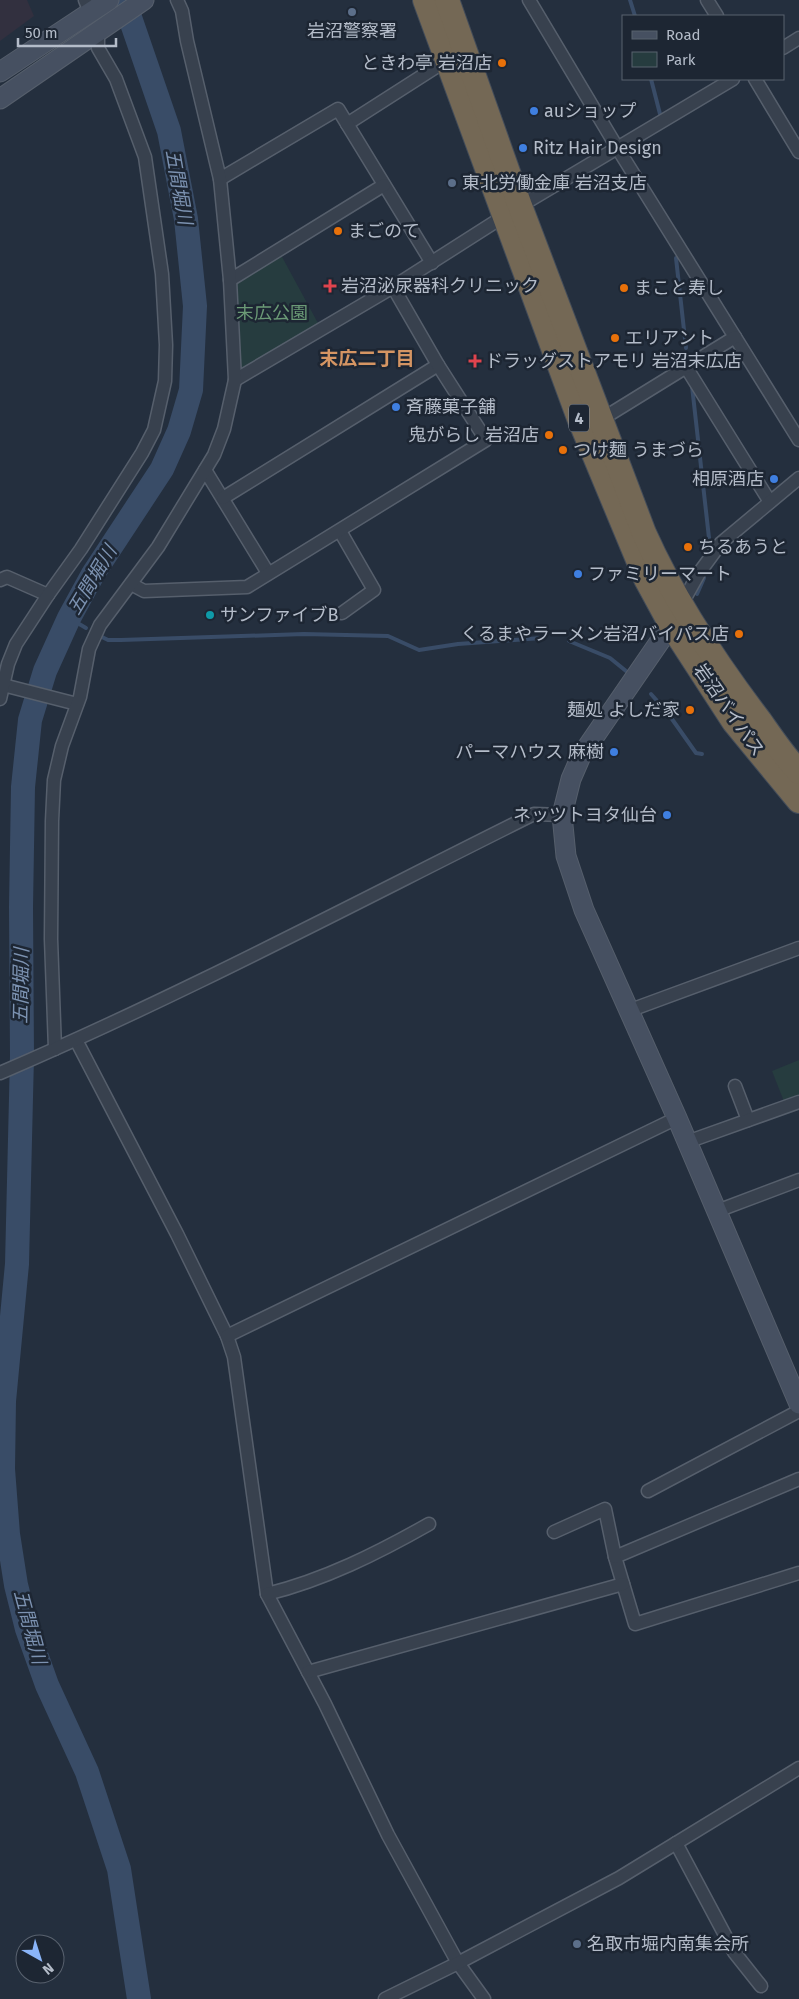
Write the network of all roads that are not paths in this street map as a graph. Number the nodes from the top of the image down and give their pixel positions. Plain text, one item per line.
1 (144, 0) edge
2 (177, 0) edge
3 (425, 0) edge
4 (447, 0) edge
5 (529, 0) edge
6 (707, 0) edge
7 (96, 5) edge
8 (716, 15) edge
9 (103, 29) junction
10 (799, 38) edge
11 (784, 47) edge
12 (447, 60) junction
13 (0, 72) edge
14 (731, 80) edge
15 (756, 80) edge
16 (0, 99) edge
17 (347, 124) junction
18 (618, 149) junction
19 (799, 152) edge
20 (220, 179) junction
21 (384, 185) junction
22 (512, 211) junction
23 (432, 263) junction
24 (230, 280) junction
25 (393, 287) junction
26 (735, 336) junction
27 (438, 365) junction
28 (686, 367) junction
29 (235, 380) junction
30 (602, 419) junction
31 (799, 440) edge
32 (205, 470) junction
33 (799, 478) edge
34 (223, 498) junction
35 (770, 502) junction
36 (340, 531) junction
37 (268, 572) junction
38 (0, 580) edge
39 (131, 584) junction
40 (48, 595) junction
41 (342, 613) dead end
42 (676, 614) junction
43 (5, 686) junction
44 (0, 699) edge
45 (73, 704) junction
46 (795, 760) edge
47 (799, 801) edge
48 (562, 815) junction
49 (799, 948) edge
50 (628, 1011) junction
51 (76, 1040) junction
52 (53, 1050) junction
53 (0, 1073) edge
54 (735, 1086) dead end
55 (799, 1102) edge
56 (677, 1118) junction
57 (748, 1120) junction
58 (687, 1142) junction
59 (799, 1180) edge
60 (718, 1211) junction
61 (227, 1336) junction
62 (799, 1404) edge
63 (799, 1411) edge
64 (799, 1479) edge
65 (648, 1491) dead end
66 (429, 1524) dead end
67 (554, 1532) dead end
68 (615, 1557) junction
69 (799, 1573) edge
70 (623, 1584) junction
71 (267, 1594) junction
72 (308, 1672) junction
73 (799, 1768) edge
74 (676, 1844) junction
75 (458, 1963) junction
76 (761, 1986) dead end
77 (385, 1999) edge
78 (484, 1999) edge

1 - 9 street
2 - 20 street
3 - 12 highway, 岩沼バイパス / 4
4 - 22 highway, 岩沼バイパス / 4
5 - 18 street
6 - 8 street
7 - 13 street
9 - 16 street
9 - 40 street
10 - 11 street
12 - 17 street
12 - 22 highway, 岩沼バイパス / 4
14 - 18 street
15 - 19 street
17 - 20 street
17 - 21 street
18 - 22 street
18 - 26 street
20 - 24 street
21 - 23 street
21 - 24 street
22 - 23 street
22 - 30 highway, 岩沼バイパス / 4
22 - 42 highway, 岩沼バイパス / 4
23 - 25 street
24 - 29 street
25 - 27 street
25 - 29 street
26 - 28 street
26 - 31 street
27 - 34 street
27 - 36 street
28 - 30 street
28 - 35 street
29 - 32 street
30 - 42 highway, 岩沼バイパス / 4
32 - 34 street
32 - 39 street
33 - 35 street
34 - 37 street
35 - 42 street
36 - 37 street
36 - 41 street
37 - 39 street
38 - 40 street
39 - 45 street
40 - 43 street
42 - 46 highway, 岩沼バイパス / 4
42 - 47 highway, 岩沼バイパス / 4
42 - 48 street
43 - 44 street
43 - 45 street
45 - 52 street
48 - 50 street
48 - 51 street
49 - 50 street
50 - 56 street
51 - 52 street
51 - 61 street
52 - 53 street
54 - 57 street
55 - 57 street
56 - 58 street
56 - 61 street
57 - 58 street
58 - 60 street
59 - 60 street
60 - 62 street
61 - 71 street
63 - 65 street
64 - 68 street
66 - 71 street
67 - 68 street
68 - 70 street
69 - 70 street
70 - 72 street
71 - 72 street
72 - 75 street
73 - 74 street
74 - 75 street
74 - 76 street
75 - 77 street
75 - 78 street

